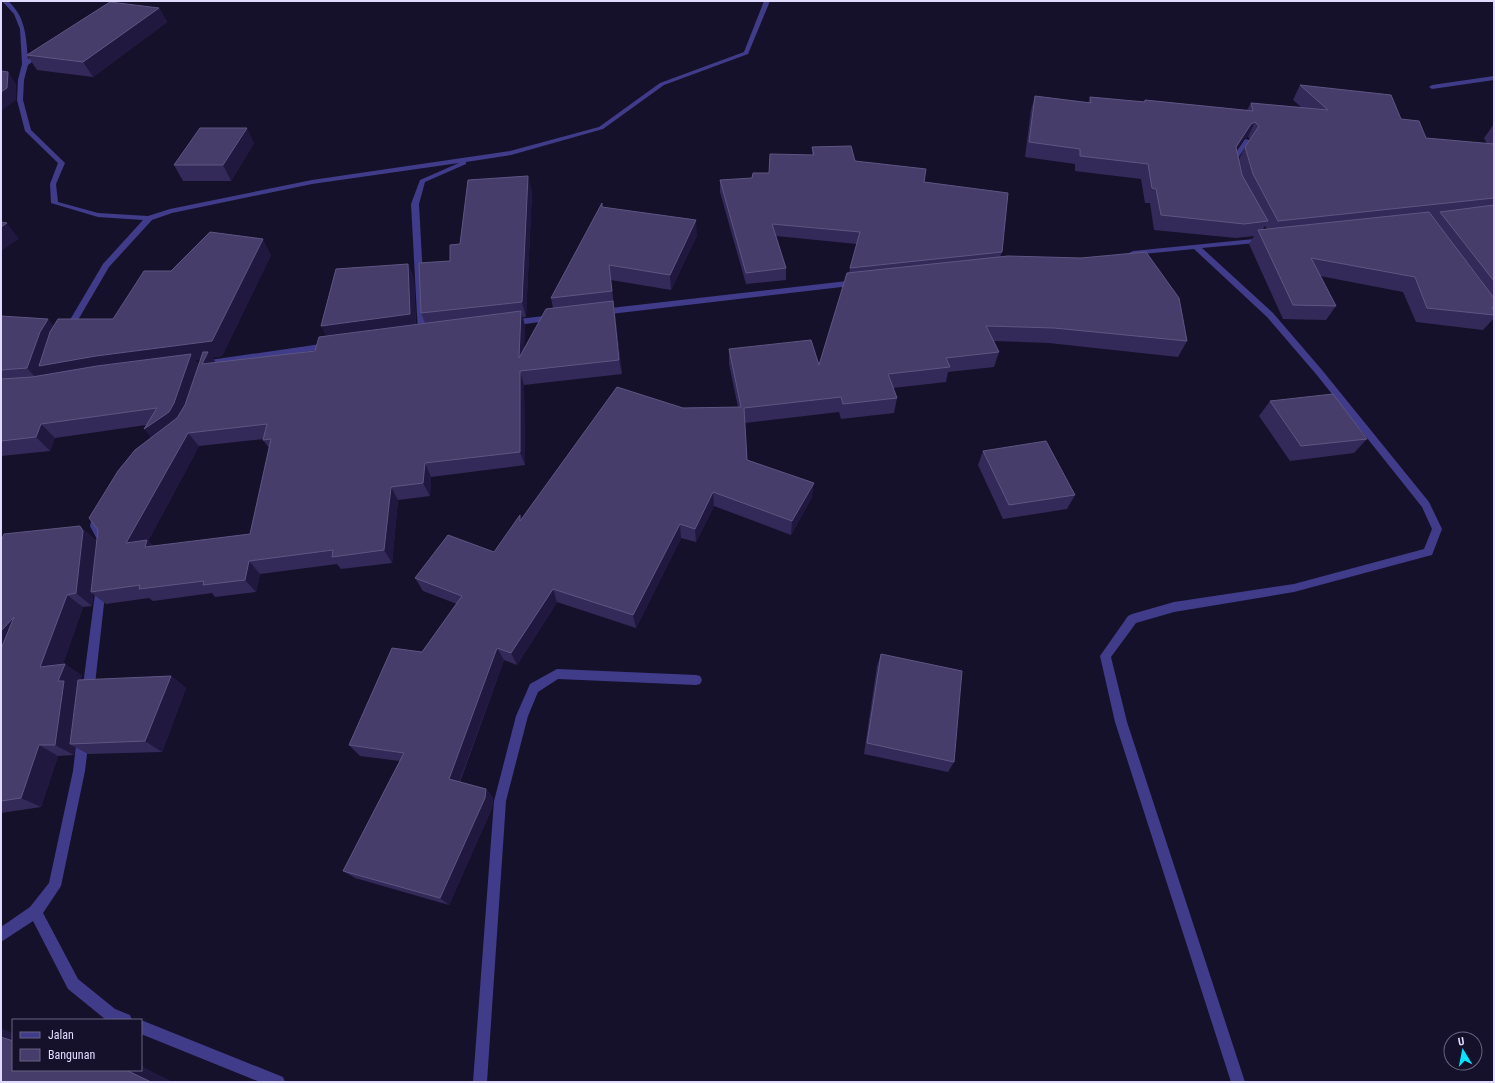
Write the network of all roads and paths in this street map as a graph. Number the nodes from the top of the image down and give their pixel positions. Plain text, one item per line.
1 (5, 1) edge
2 (767, 1) edge
3 (45, 51) edge
4 (25, 64) junction
5 (1494, 78) edge
6 (1432, 87) dead end
7 (1248, 140) edge
8 (475, 158) junction
9 (1237, 175) edge
10 (149, 218) junction
11 (1268, 237) edge
12 (1196, 247) junction
13 (1125, 254) edge
14 (863, 282) edge
15 (595, 313) edge
16 (564, 317) edge
17 (500, 324) edge
18 (422, 333) edge
19 (65, 336) edge
20 (335, 346) edge
21 (208, 363) junction
22 (193, 365) dead end
23 (203, 377) edge
24 (104, 509) edge
25 (105, 550) edge
26 (102, 579) edge
27 (696, 680) dead end
28 (87, 702) edge
29 (84, 725) edge
30 (35, 912) junction
31 (1, 935) edge
32 (122, 1019) edge
33 (142, 1027) edge
34 (278, 1082) edge
35 (480, 1082) edge
36 (1238, 1082) edge

1 - 4 street
2 - 8 street
3 - 4 street
4 - 10 street
5 - 6 street
7 - 9 street
8 - 10 street
8 - 18 street
10 - 19 street
11 - 12 street
12 - 13 street
12 - 36 street
14 - 15 street
16 - 17 street
20 - 21 street
21 - 22 street
21 - 23 street
24 - 25 street
26 - 28 street
27 - 35 street
29 - 30 street
30 - 31 street
30 - 32 street
33 - 34 street

